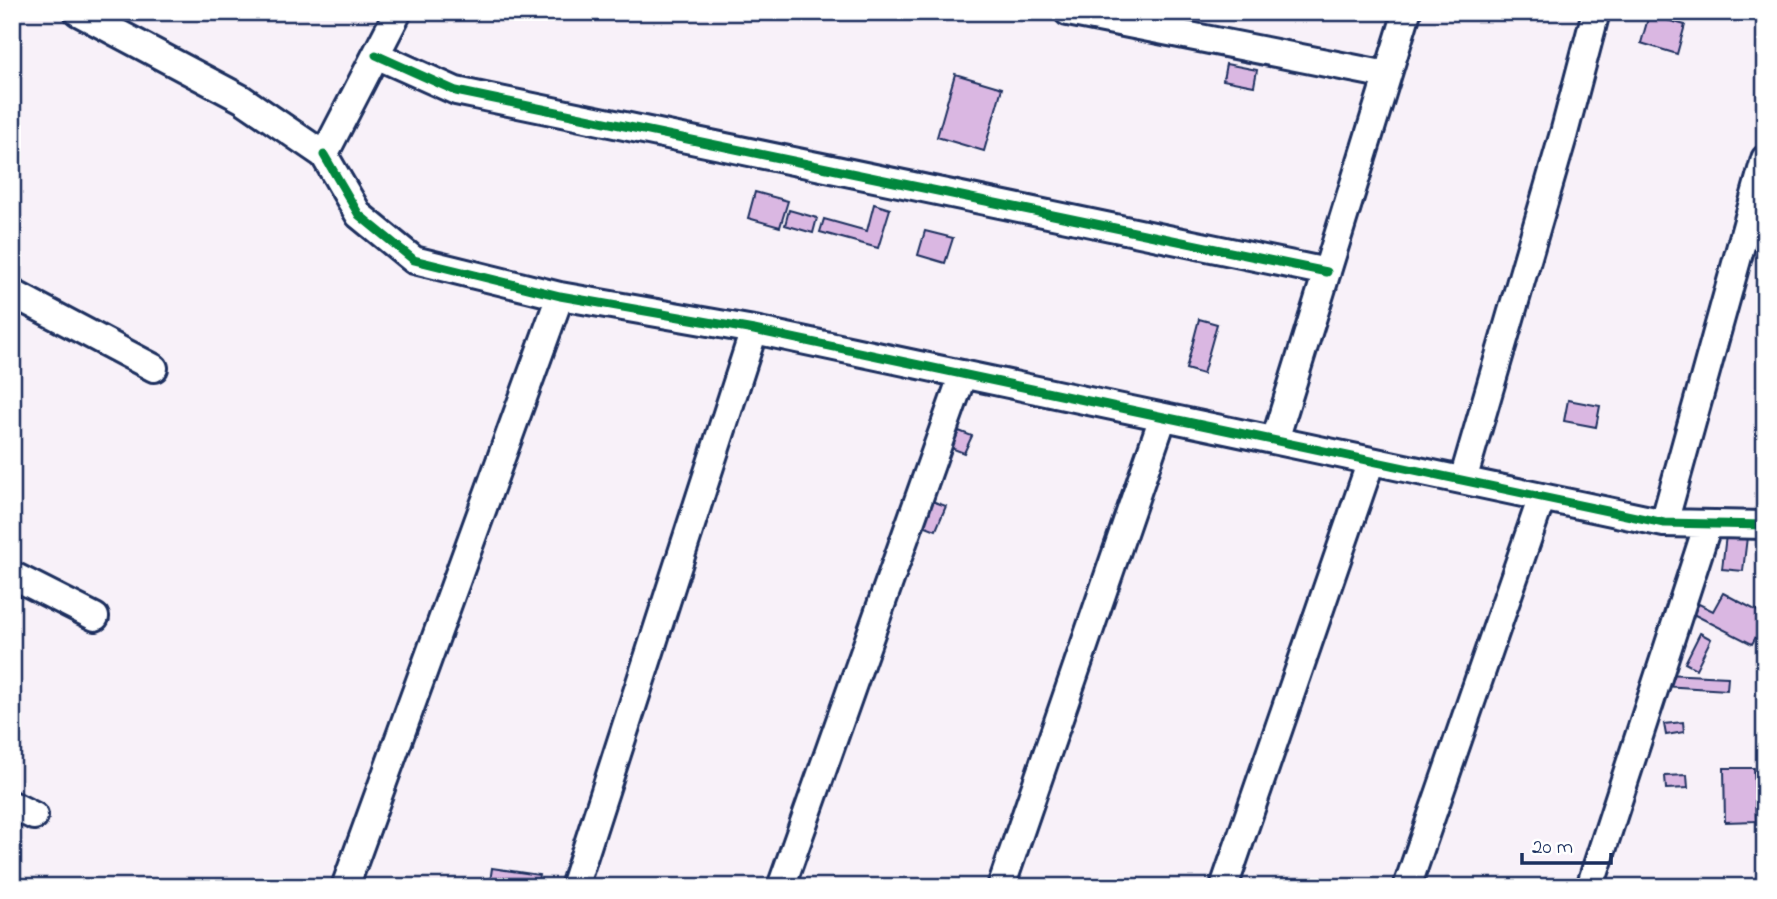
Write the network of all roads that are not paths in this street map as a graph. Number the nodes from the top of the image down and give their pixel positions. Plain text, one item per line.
1 (79, 12) edge
2 (398, 12) edge
3 (1068, 12) edge
4 (1407, 12) edge
5 (1597, 12) edge
6 (376, 55) junction
7 (1387, 75) junction
8 (324, 155) junction
9 (1765, 159) edge
10 (1327, 272) junction
11 (12, 293) edge
12 (561, 296) junction
13 (754, 330) junction
14 (154, 368) dead end
15 (962, 374) junction
16 (1163, 417) junction
17 (1275, 440) junction
18 (1371, 461) junction
19 (1463, 480) junction
20 (1542, 497) junction
21 (1664, 523) junction
22 (1708, 524) junction
23 (1765, 525) edge
24 (12, 575) edge
25 (95, 617) dead end
26 (345, 887) edge
27 (574, 887) edge
28 (781, 887) edge
29 (1001, 887) edge
30 (1224, 887) edge
31 (1407, 887) edge
32 (1590, 887) edge

1 - 8 street
2 - 6 street
3 - 7 street
4 - 7 street
5 - 19 street
6 - 8 street
6 - 10 street
7 - 10 street
8 - 12 street
9 - 21 street
10 - 17 street
11 - 14 street
12 - 13 street
12 - 26 street
13 - 15 street
13 - 27 street
15 - 16 street
15 - 28 street
16 - 17 street
16 - 29 street
17 - 18 street
18 - 19 street
18 - 30 street
19 - 20 street
20 - 21 street
20 - 31 street
21 - 22 street
22 - 23 street
22 - 32 street
24 - 25 street

